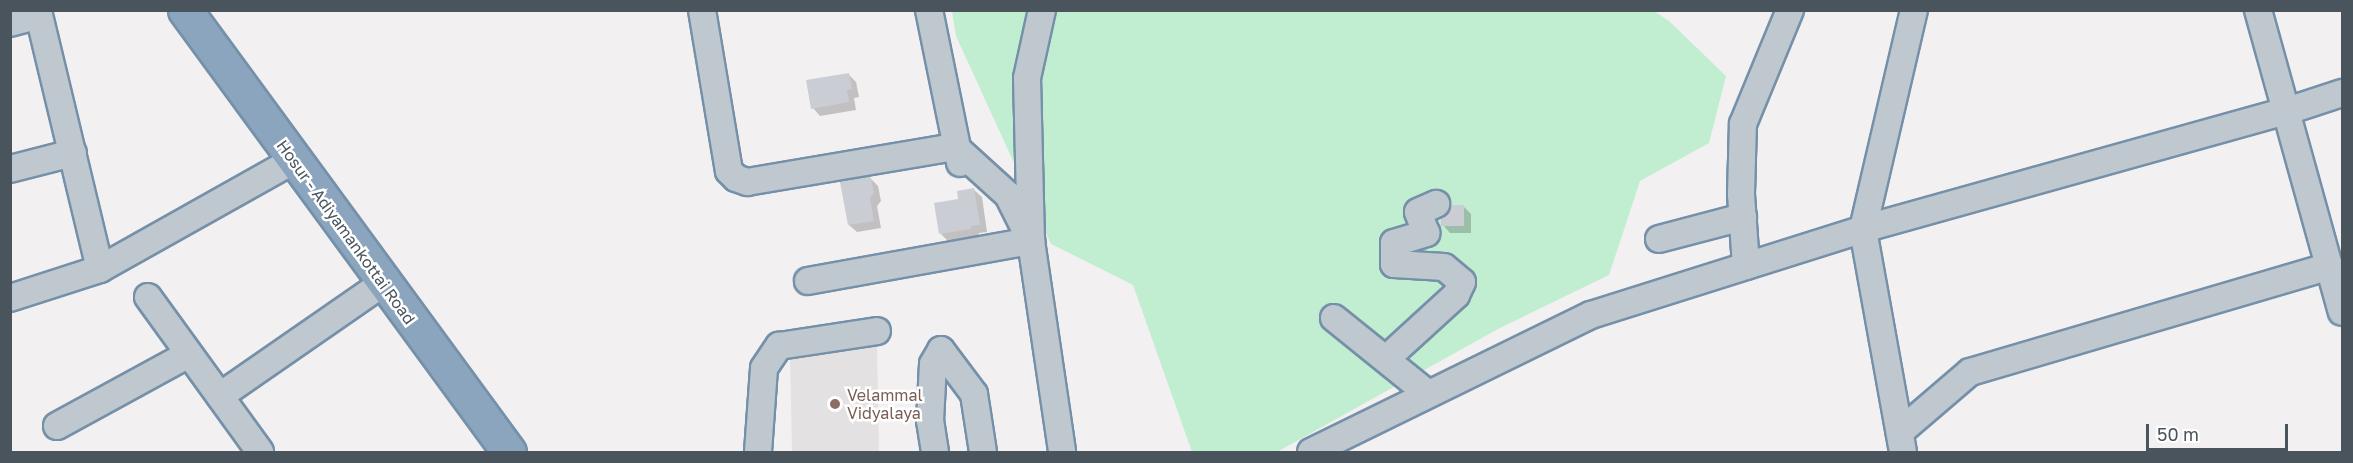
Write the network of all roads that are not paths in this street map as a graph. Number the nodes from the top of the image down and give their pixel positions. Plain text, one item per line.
1 (702, 10) edge
2 (929, 10) edge
3 (1042, 10) edge
4 (1790, 10) edge
5 (1914, 10) edge
6 (2258, 10) edge
7 (191, 12) edge
8 (10, 23) edge
9 (2343, 93) edge
10 (2287, 111) junction
11 (955, 147) junction
12 (73, 153) junction
13 (294, 160) junction
14 (10, 169) edge
15 (963, 178) dead end
16 (1436, 204) dead end
17 (1743, 217) junction
18 (1863, 229) junction
19 (1659, 239) dead end
20 (1031, 241) junction
21 (1746, 266) junction
22 (2330, 266) junction
23 (100, 269) junction
24 (808, 281) dead end
25 (383, 283) junction
26 (148, 297) dead end
27 (10, 298) edge
28 (2343, 312) edge
29 (1334, 318) dead end
30 (877, 332) dead end
31 (189, 354) junction
32 (1386, 359) junction
33 (1427, 393) junction
34 (220, 396) junction
35 (57, 426) dead end
36 (1902, 442) edge
37 (260, 453) edge
38 (509, 453) edge
39 (758, 453) edge
40 (935, 453) edge
41 (983, 453) edge
42 (1062, 453) edge
43 (1311, 453) edge

1 - 11 street
2 - 11 street
3 - 20 street
4 - 17 street
5 - 18 street
6 - 10 street
7 - 13 highway, Hosur - Adiyamankottai Road
8 - 12 street
9 - 10 street
10 - 18 street
10 - 22 street
11 - 15 street
11 - 20 street
12 - 14 street
12 - 23 street
13 - 23 street
13 - 25 highway, Hosur - Adiyamankottai Road
16 - 32 street
17 - 19 street
17 - 21 street
18 - 21 street
18 - 36 street
20 - 24 street
20 - 42 street
21 - 33 street
22 - 28 street
22 - 36 street
23 - 27 street
25 - 34 street
25 - 38 highway, Hosur - Adiyamankottai Road
26 - 31 street
29 - 32 street
30 - 39 street
31 - 34 street
31 - 35 street
32 - 33 street
33 - 43 street
34 - 37 street
40 - 41 street

